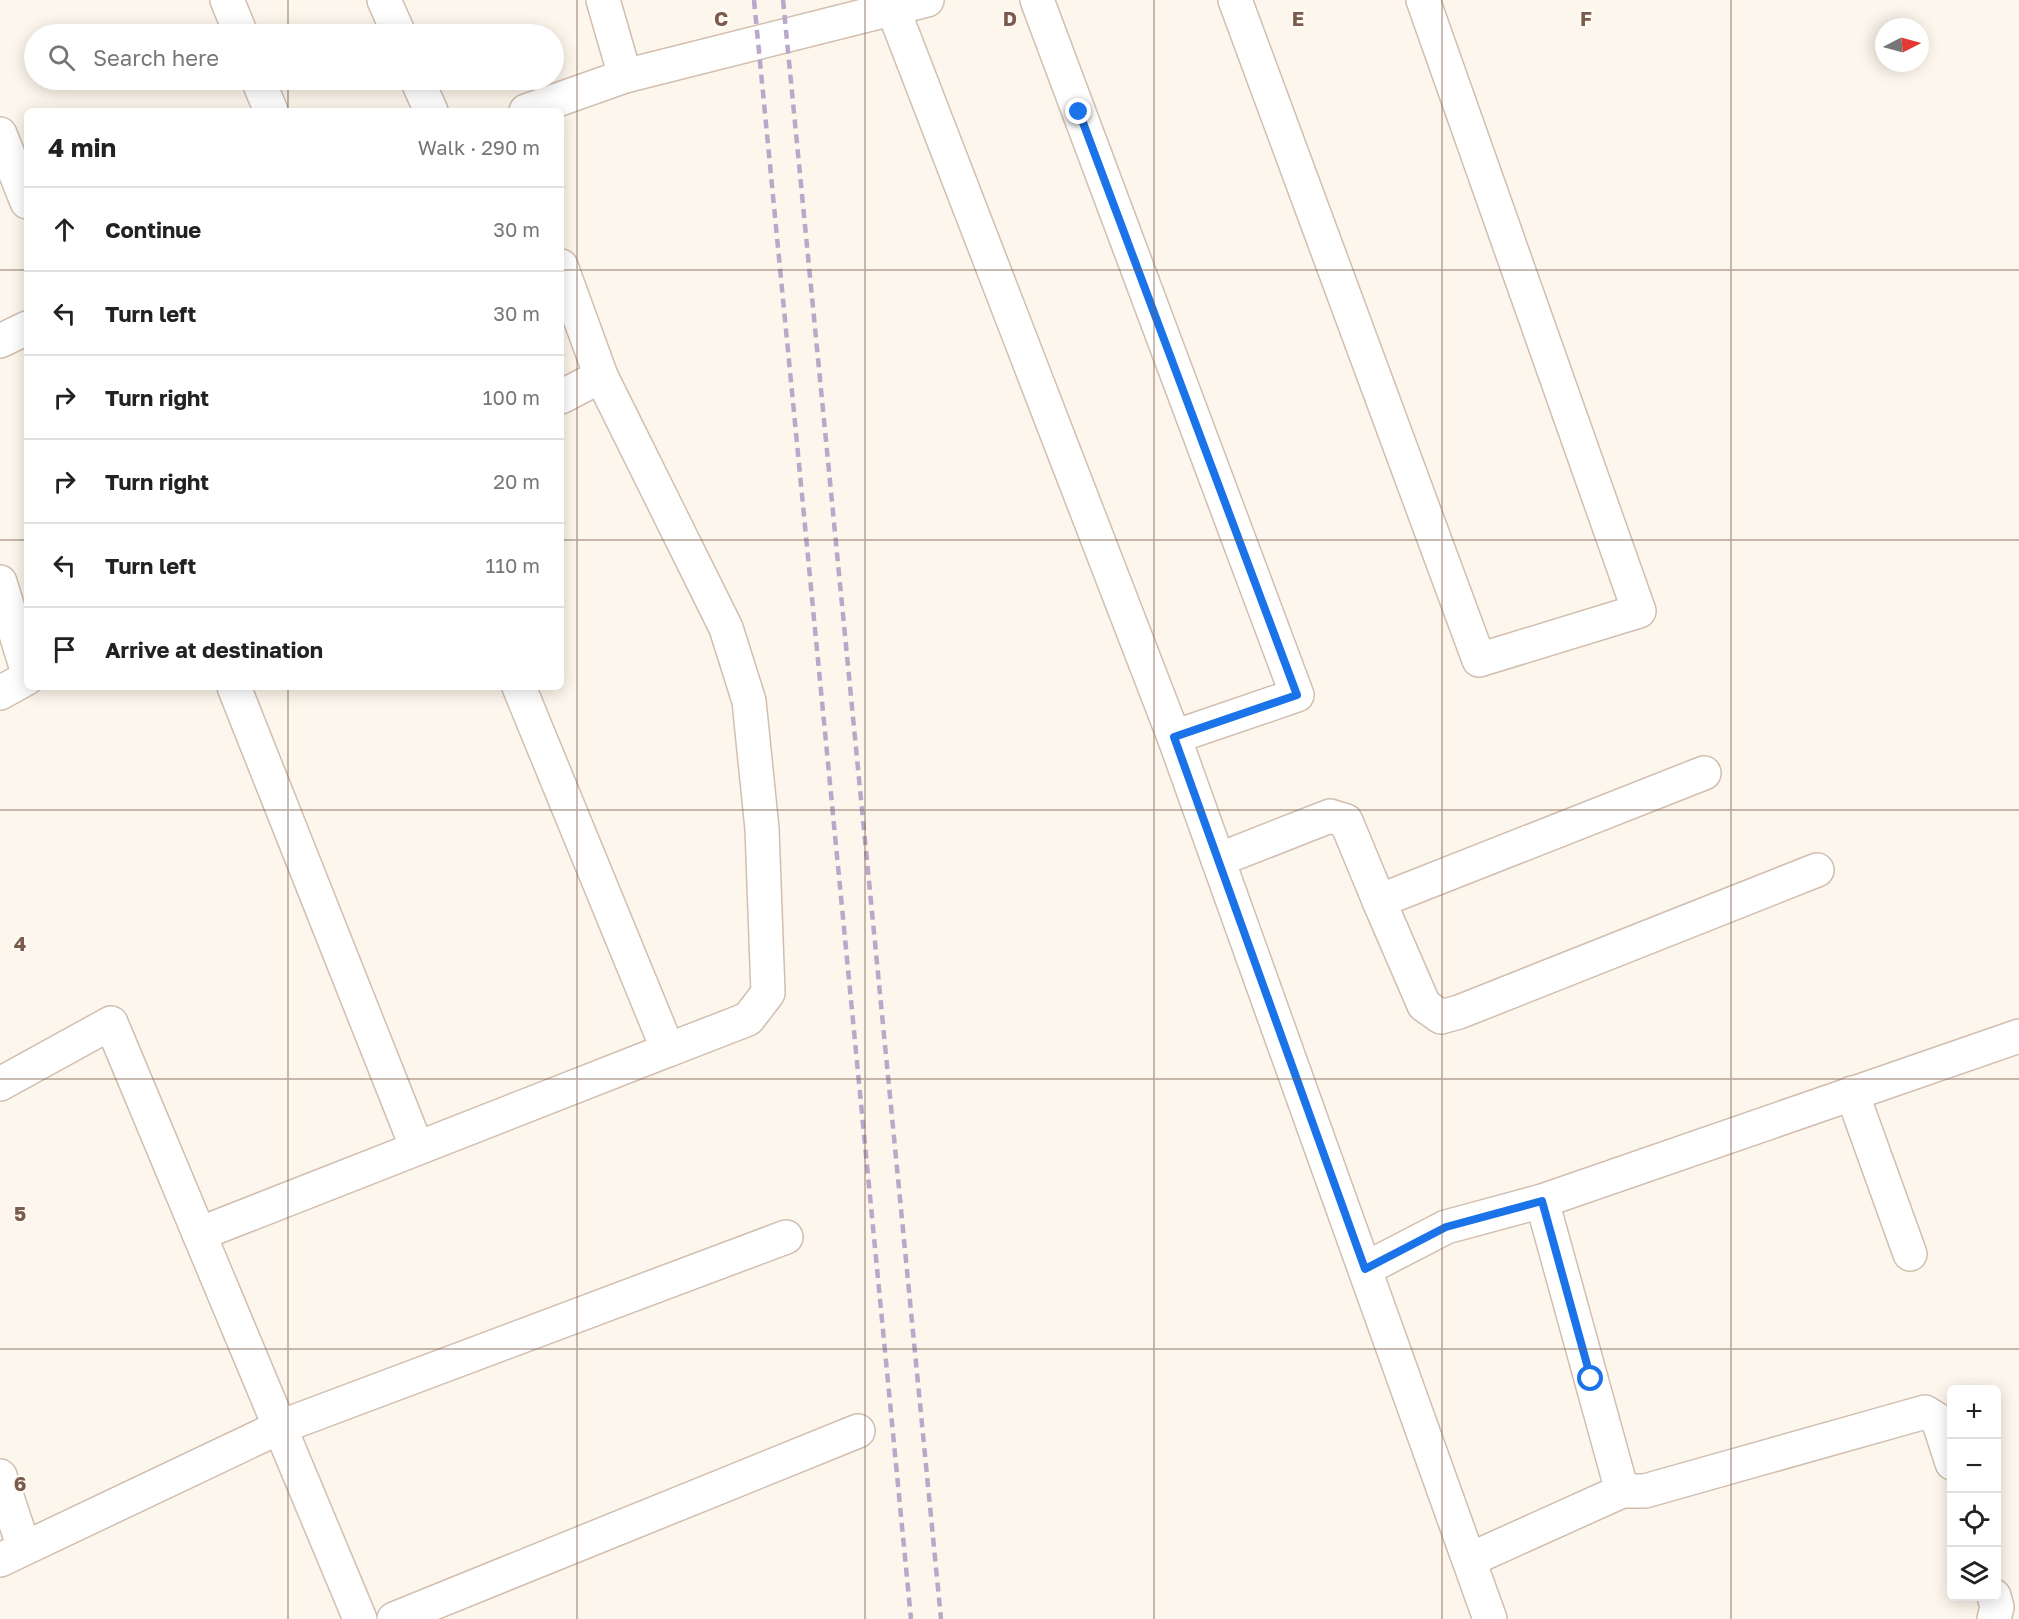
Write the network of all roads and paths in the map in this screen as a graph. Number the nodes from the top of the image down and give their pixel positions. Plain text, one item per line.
1 (227, 0) edge
2 (384, 0) edge
3 (603, 0) edge
4 (927, 0) edge
5 (1037, 0) edge
6 (1235, 0) edge
7 (1423, 0) edge
8 (893, 9) junction
9 (237, 24) edge
10 (395, 24) edge
11 (625, 76) junction
12 (262, 90) edge
13 (422, 90) edge
14 (270, 108) edge
15 (430, 108) edge
16 (534, 108) edge
17 (0, 134) edge
18 (24, 194) edge
19 (564, 274) edge
20 (24, 329) edge
21 (0, 341) edge
22 (601, 376) junction
23 (564, 395) edge
24 (0, 582) edge
25 (24, 660) edge
26 (24, 680) edge
27 (235, 690) edge
28 (520, 690) edge
29 (0, 693) edge
30 (1174, 737) junction
31 (1704, 773) dead end
32 (1218, 860) junction
33 (1817, 870) dead end
34 (1379, 901) junction
35 (2019, 1036) edge
36 (668, 1050) junction
37 (0, 1084) edge
38 (1852, 1093) junction
39 (417, 1148) junction
40 (1542, 1201) junction
41 (199, 1234) junction
42 (786, 1237) dead end
43 (1910, 1254) dead end
44 (1365, 1269) junction
45 (280, 1426) junction
46 (858, 1431) dead end
47 (1947, 1448) edge
48 (0, 1476) edge
49 (1622, 1491) junction
50 (12, 1554) edge
51 (1469, 1560) junction
52 (1995, 1601) edge
53 (360, 1619) edge
54 (394, 1619) edge
55 (1490, 1619) edge
56 (1994, 1619) edge

1 - 9 street
2 - 10 street
3 - 11 street
4 - 8 street
5 - 30 street
6 - 7 street
8 - 11 street
8 - 30 street
11 - 16 street
12 - 14 street
13 - 15 street
17 - 18 street
19 - 22 street
20 - 21 street
22 - 23 street
22 - 36 street
24 - 25 street
26 - 29 street
27 - 39 street
28 - 36 street
30 - 32 street
31 - 34 street
32 - 34 street
32 - 44 street
33 - 34 street
35 - 38 street
36 - 39 street
37 - 41 street
38 - 40 street
38 - 43 street
39 - 41 street
40 - 44 street
40 - 49 street
41 - 45 street
42 - 45 street
44 - 51 street
45 - 50 street
45 - 53 street
46 - 54 street
47 - 49 street
48 - 50 street
49 - 51 street
51 - 55 street
52 - 56 street

